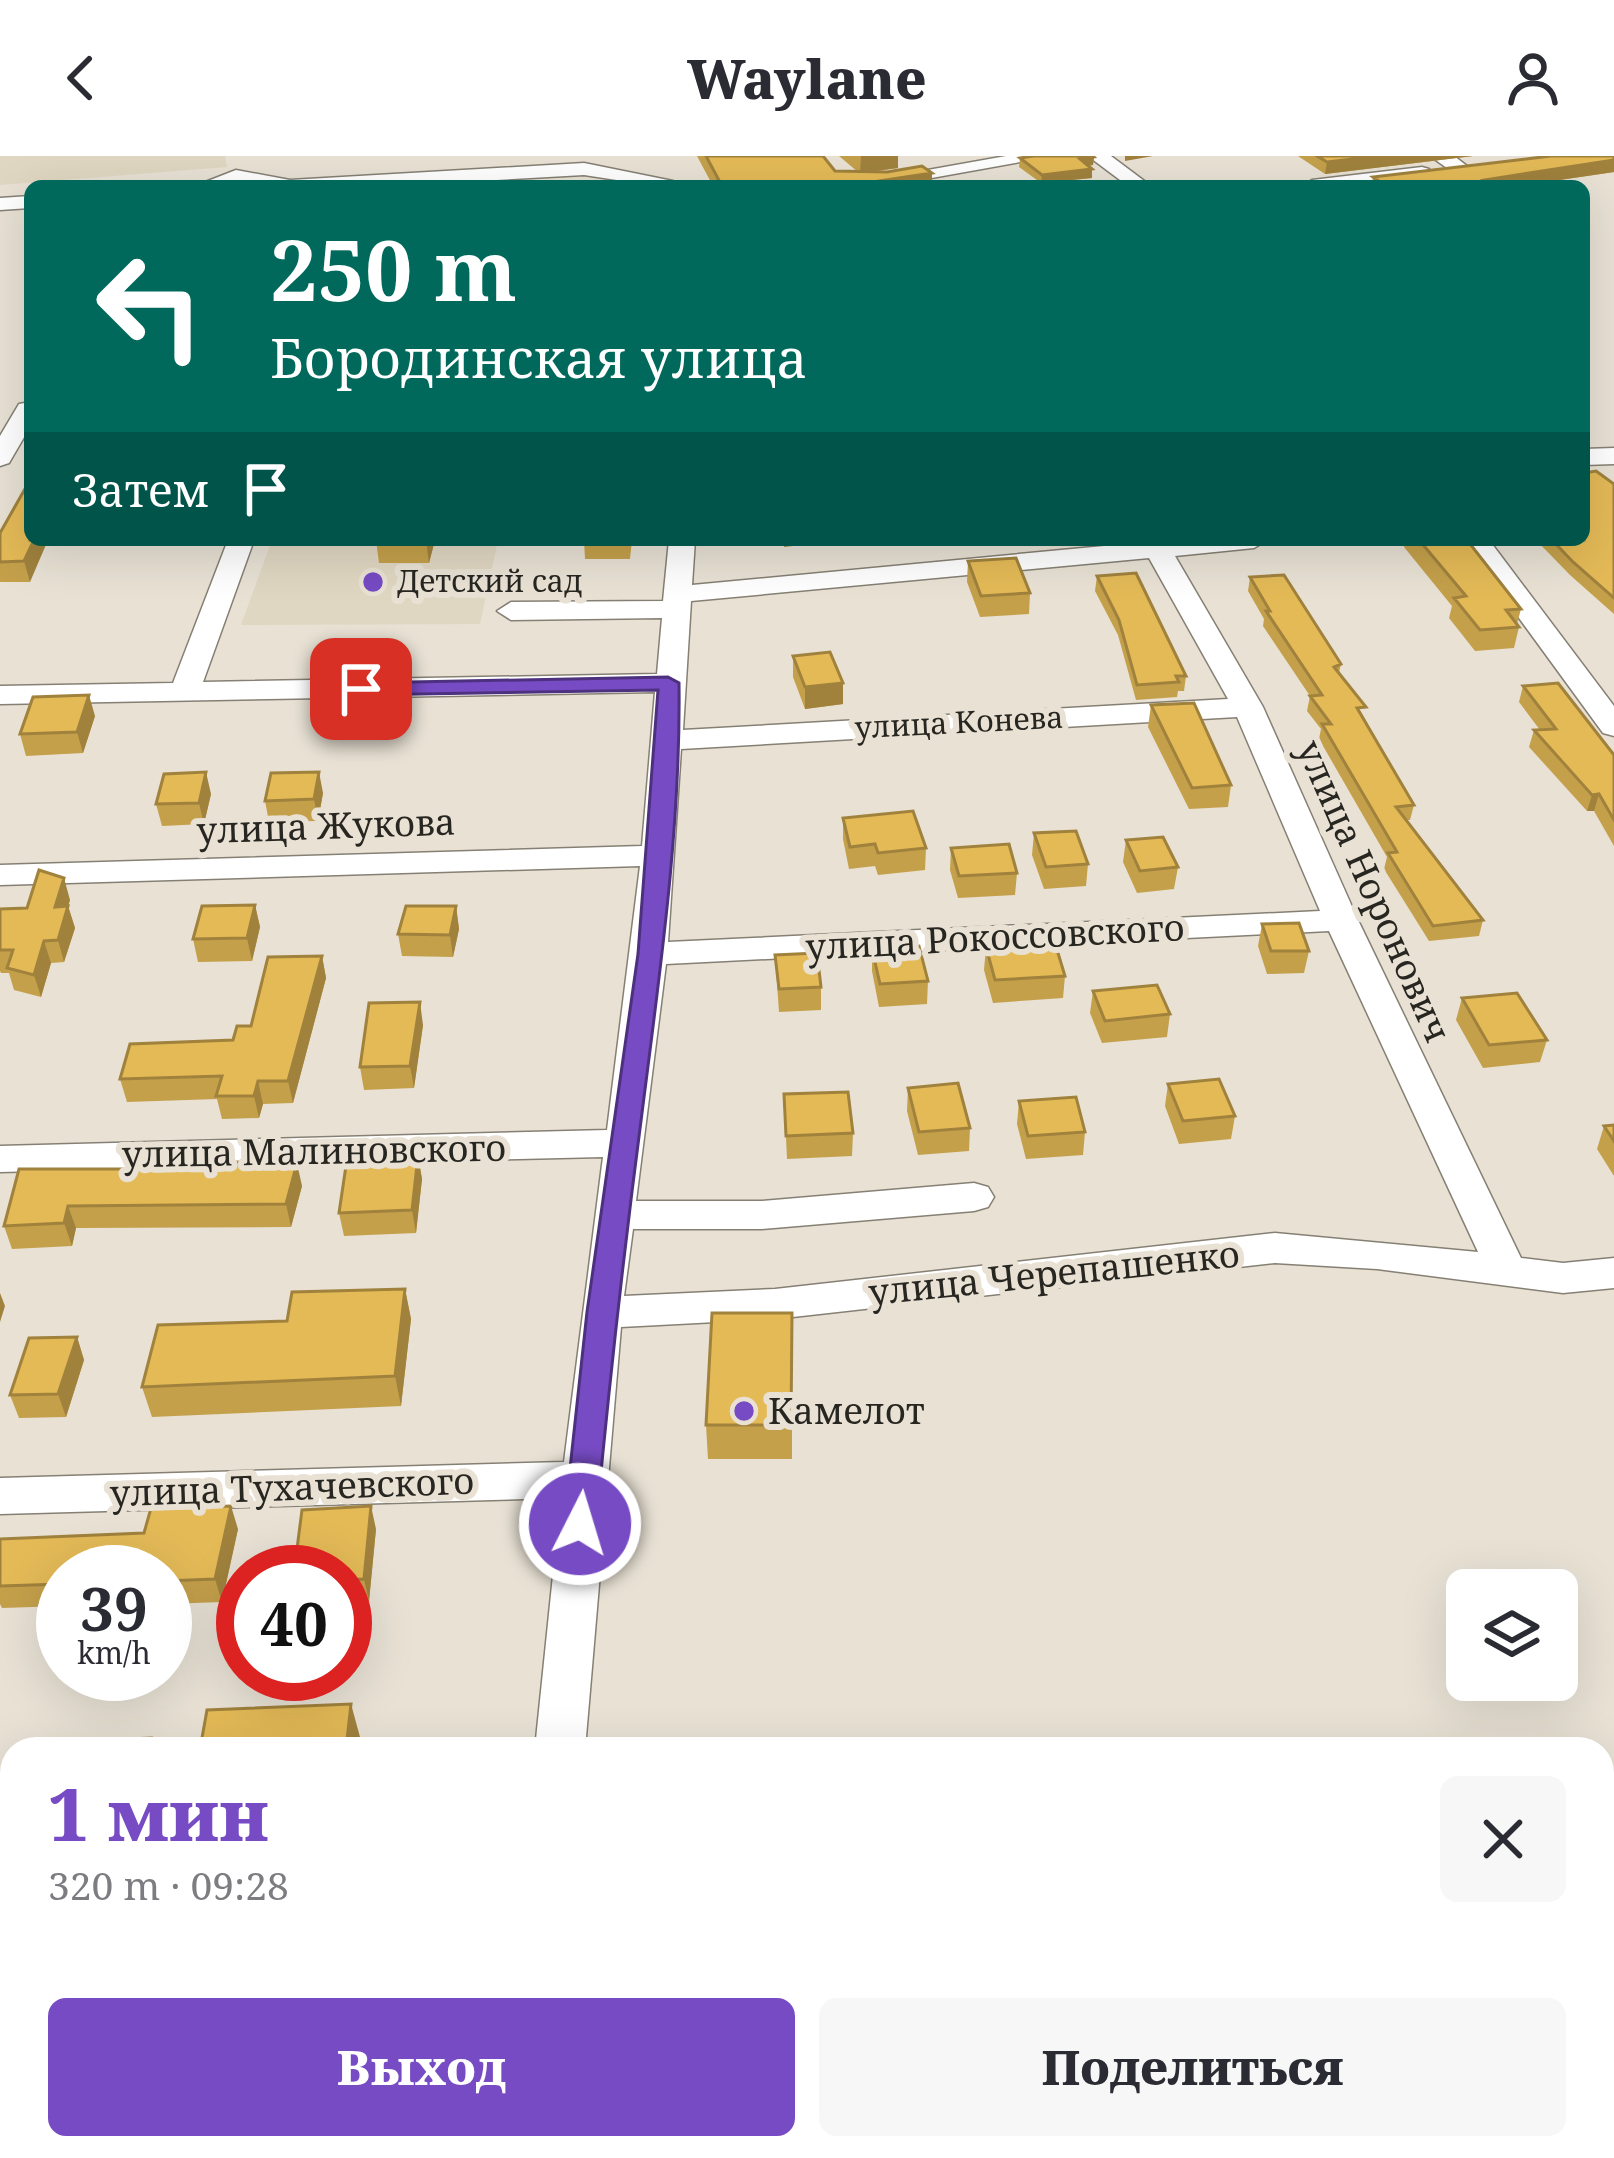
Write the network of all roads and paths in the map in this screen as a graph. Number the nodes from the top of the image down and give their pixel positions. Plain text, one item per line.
1 (624, 156) edge
2 (1044, 156) edge
3 (1098, 156) edge
4 (1440, 156) edge
5 (584, 169) junction
6 (217, 180) edge
7 (274, 180) edge
8 (391, 180) edge
9 (647, 180) edge
10 (846, 180) edge
11 (1132, 180) edge
12 (1365, 180) edge
13 (24, 418) edge
14 (0, 458) edge
15 (239, 546) edge
16 (682, 546) edge
17 (1206, 546) edge
18 (1479, 546) edge
19 (1159, 552) junction
20 (680, 602) junction
21 (511, 611) dead end
22 (668, 683) junction
23 (185, 692) junction
24 (0, 695) edge
25 (1248, 707) junction
26 (1614, 727) edge
27 (669, 740) junction
28 (655, 856) junction
29 (0, 875) edge
30 (1341, 920) junction
31 (650, 954) junction
32 (628, 1143) junction
33 (0, 1159) edge
34 (974, 1198) dead end
35 (614, 1215) junction
36 (1506, 1269) junction
37 (1614, 1273) edge
38 (602, 1312) junction
39 (584, 1478) junction
40 (0, 1496) edge
41 (561, 1737) edge

1 - 5 street
2 - 10 street
3 - 11 street
4 - 12 street
5 - 8 street
5 - 9 street
6 - 7 street
13 - 14 street
15 - 23 street
16 - 20 street
17 - 19 street
18 - 26 street
19 - 20 street
19 - 25 street, улица Норонович
20 - 21 street
20 - 22 street
22 - 23 street
22 - 27 street
23 - 24 street
25 - 27 street, улица Конева
25 - 30 street, улица Норонович
27 - 28 street
28 - 29 street, улица Жукова
28 - 31 street
30 - 31 street, улица Рокоссовского
30 - 36 street, улица Норонович
31 - 32 street
32 - 33 street, улица Малиновского
32 - 35 street
34 - 35 street
35 - 38 street
36 - 37 street, улица Черепашенко
36 - 38 street, улица Черепашенко
38 - 39 street
39 - 40 street, улица Тухачевского
39 - 41 street

